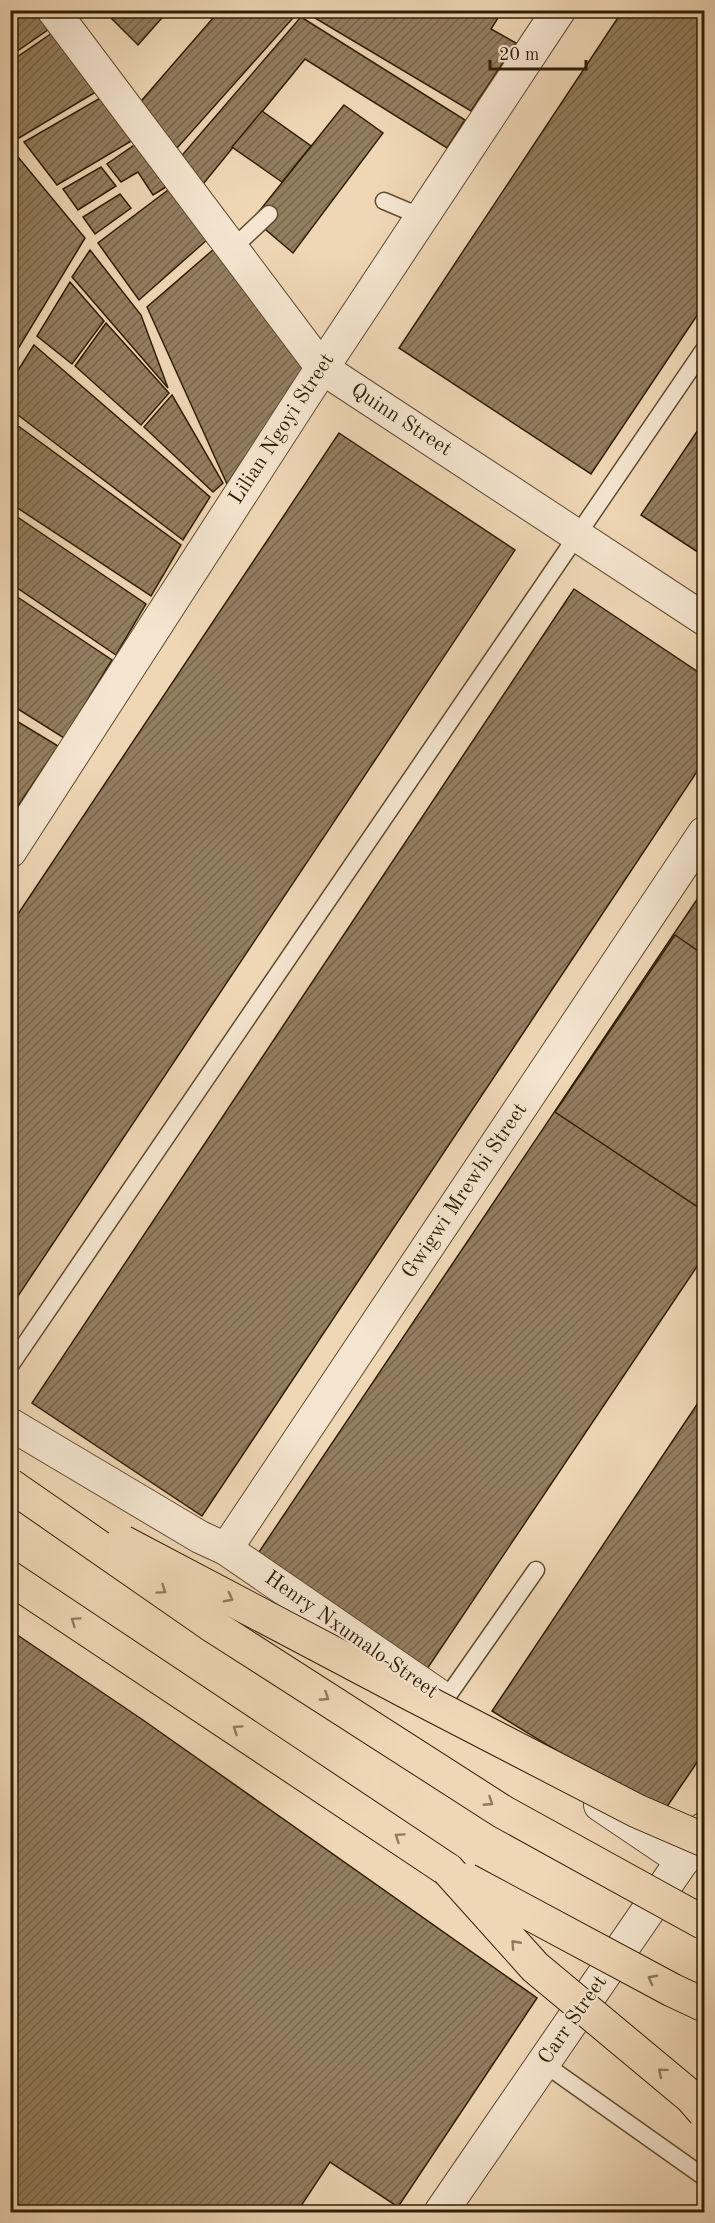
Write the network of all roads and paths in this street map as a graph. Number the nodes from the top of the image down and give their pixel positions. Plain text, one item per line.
1 (53, 10) edge
2 (559, 10) edge
3 (384, 201) dead end
4 (269, 214) dead end
5 (422, 217) junction
6 (232, 249) junction
7 (703, 351) dead end
8 (322, 368) junction
9 (578, 535) junction
10 (705, 619) edge
11 (705, 833) edge
12 (10, 851) edge
13 (10, 1366) edge
14 (10, 1424) edge
15 (10, 1483) edge
16 (226, 1549) junction
17 (536, 1570) dead end
18 (10, 1578) edge
19 (446, 1700) junction
20 (705, 1828) edge
21 (694, 1850) edge
22 (448, 1870) junction
23 (705, 1923) edge
24 (705, 2005) edge
25 (543, 2063) junction
26 (705, 2112) edge
27 (705, 2177) edge
28 (441, 2212) edge

1 - 6 street, Quinn Street
2 - 5 street, Lilian Ngoyi Street
3 - 5 lane
4 - 6 lane
5 - 8 street, Lilian Ngoyi Street
6 - 8 street, Quinn Street
7 - 9 lane
8 - 9 street, Quinn Street
8 - 12 street, Lilian Ngoyi Street
9 - 10 street, Quinn Street
9 - 13 lane
11 - 16 street, Gwigwi Mrewbi Street
14 - 16 street, Henry Nxumalo Street
15 -> 21 highway, bridge
15 -> 23 highway, bridge
16 - 19 street, Henry Nxumalo Street
17 - 19 lane
22 -> 18 highway
19 - 21 street, Henry Nxumalo Street
20 - 21 street, Carr Street
21 - 25 street, Carr Street
24 -> 22 highway, bridge
26 -> 22 highway, bridge
25 - 27 lane
25 - 28 street, Carr Street

